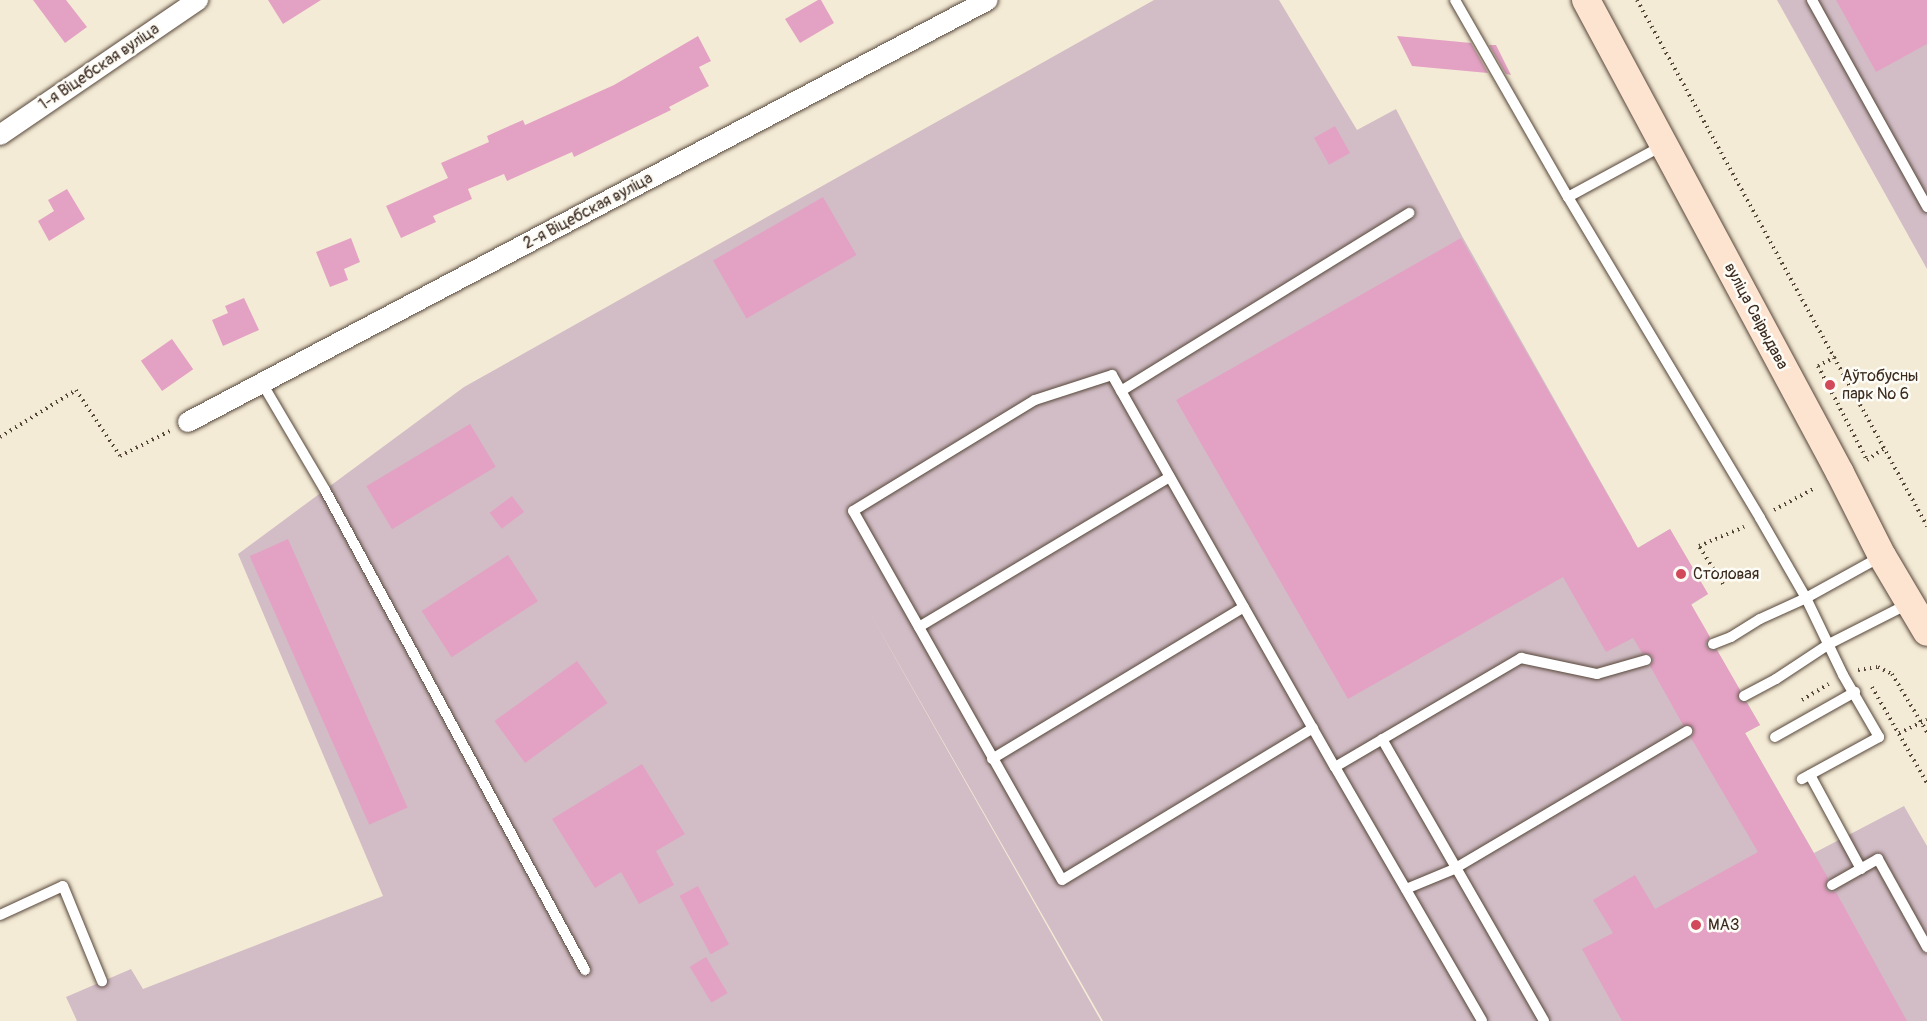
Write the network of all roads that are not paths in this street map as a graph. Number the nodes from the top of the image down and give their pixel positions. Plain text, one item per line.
1 (198, 0) edge
2 (988, 0) edge
3 (1455, 0) edge
4 (1586, 0) edge
5 (1812, 0) edge
6 (0, 135) edge
7 (1664, 145) junction
8 (1568, 197) junction
9 (1927, 207) edge
10 (1409, 213) dead end
11 (262, 383) junction
12 (1121, 391) junction
13 (188, 422) road end
14 (1170, 477) junction
15 (1882, 556) junction
16 (1806, 598) junction
17 (1919, 600) edge
18 (1244, 607) junction
19 (919, 627) junction
20 (1927, 632) edge
21 (1713, 644) dead end
22 (1829, 644) junction
23 (1646, 660) dead end
24 (1855, 692) junction
25 (1744, 696) dead end
26 (1313, 728) junction
27 (1687, 731) dead end
28 (1775, 737) dead end
29 (1382, 739) junction
30 (992, 759) junction
31 (1335, 767) junction
32 (1454, 869) junction
33 (1861, 869) junction
34 (1832, 885) dead end
35 (1406, 889) junction
36 (0, 915) edge
37 (1927, 947) edge
38 (585, 970) dead end
39 (102, 981) dead end
40 (1482, 1021) edge
41 (1544, 1021) edge

1 - 6 street, 1-я Віцебская вуліца
2 - 11 street, 2-я Віцебская вуліца
3 - 8 lane
4 - 7 main road, вуліца Свірыдава
5 - 9 lane
7 - 8 lane
7 - 15 main road, вуліца Свірыдава
8 - 16 lane
10 - 12 lane
11 - 13 street, 2-я Віцебская вуліца
11 - 38 lane
12 - 14 lane
12 - 19 lane
14 - 18 lane
14 - 19 lane
15 - 16 lane
15 - 17 main road, вуліца Свірыдава
16 - 21 lane
16 - 22 lane
17 - 20 main road, вуліца Свірыдава
17 - 22 lane
18 - 26 lane
18 - 30 lane
19 - 30 lane
22 - 24 lane
22 - 25 lane
23 - 29 lane
24 - 28 lane
24 - 33 lane
26 - 30 lane
26 - 31 lane
27 - 32 lane
29 - 31 lane
29 - 32 lane
31 - 35 lane
32 - 35 lane
32 - 41 lane
33 - 34 lane
33 - 37 lane
35 - 40 lane
36 - 39 lane

